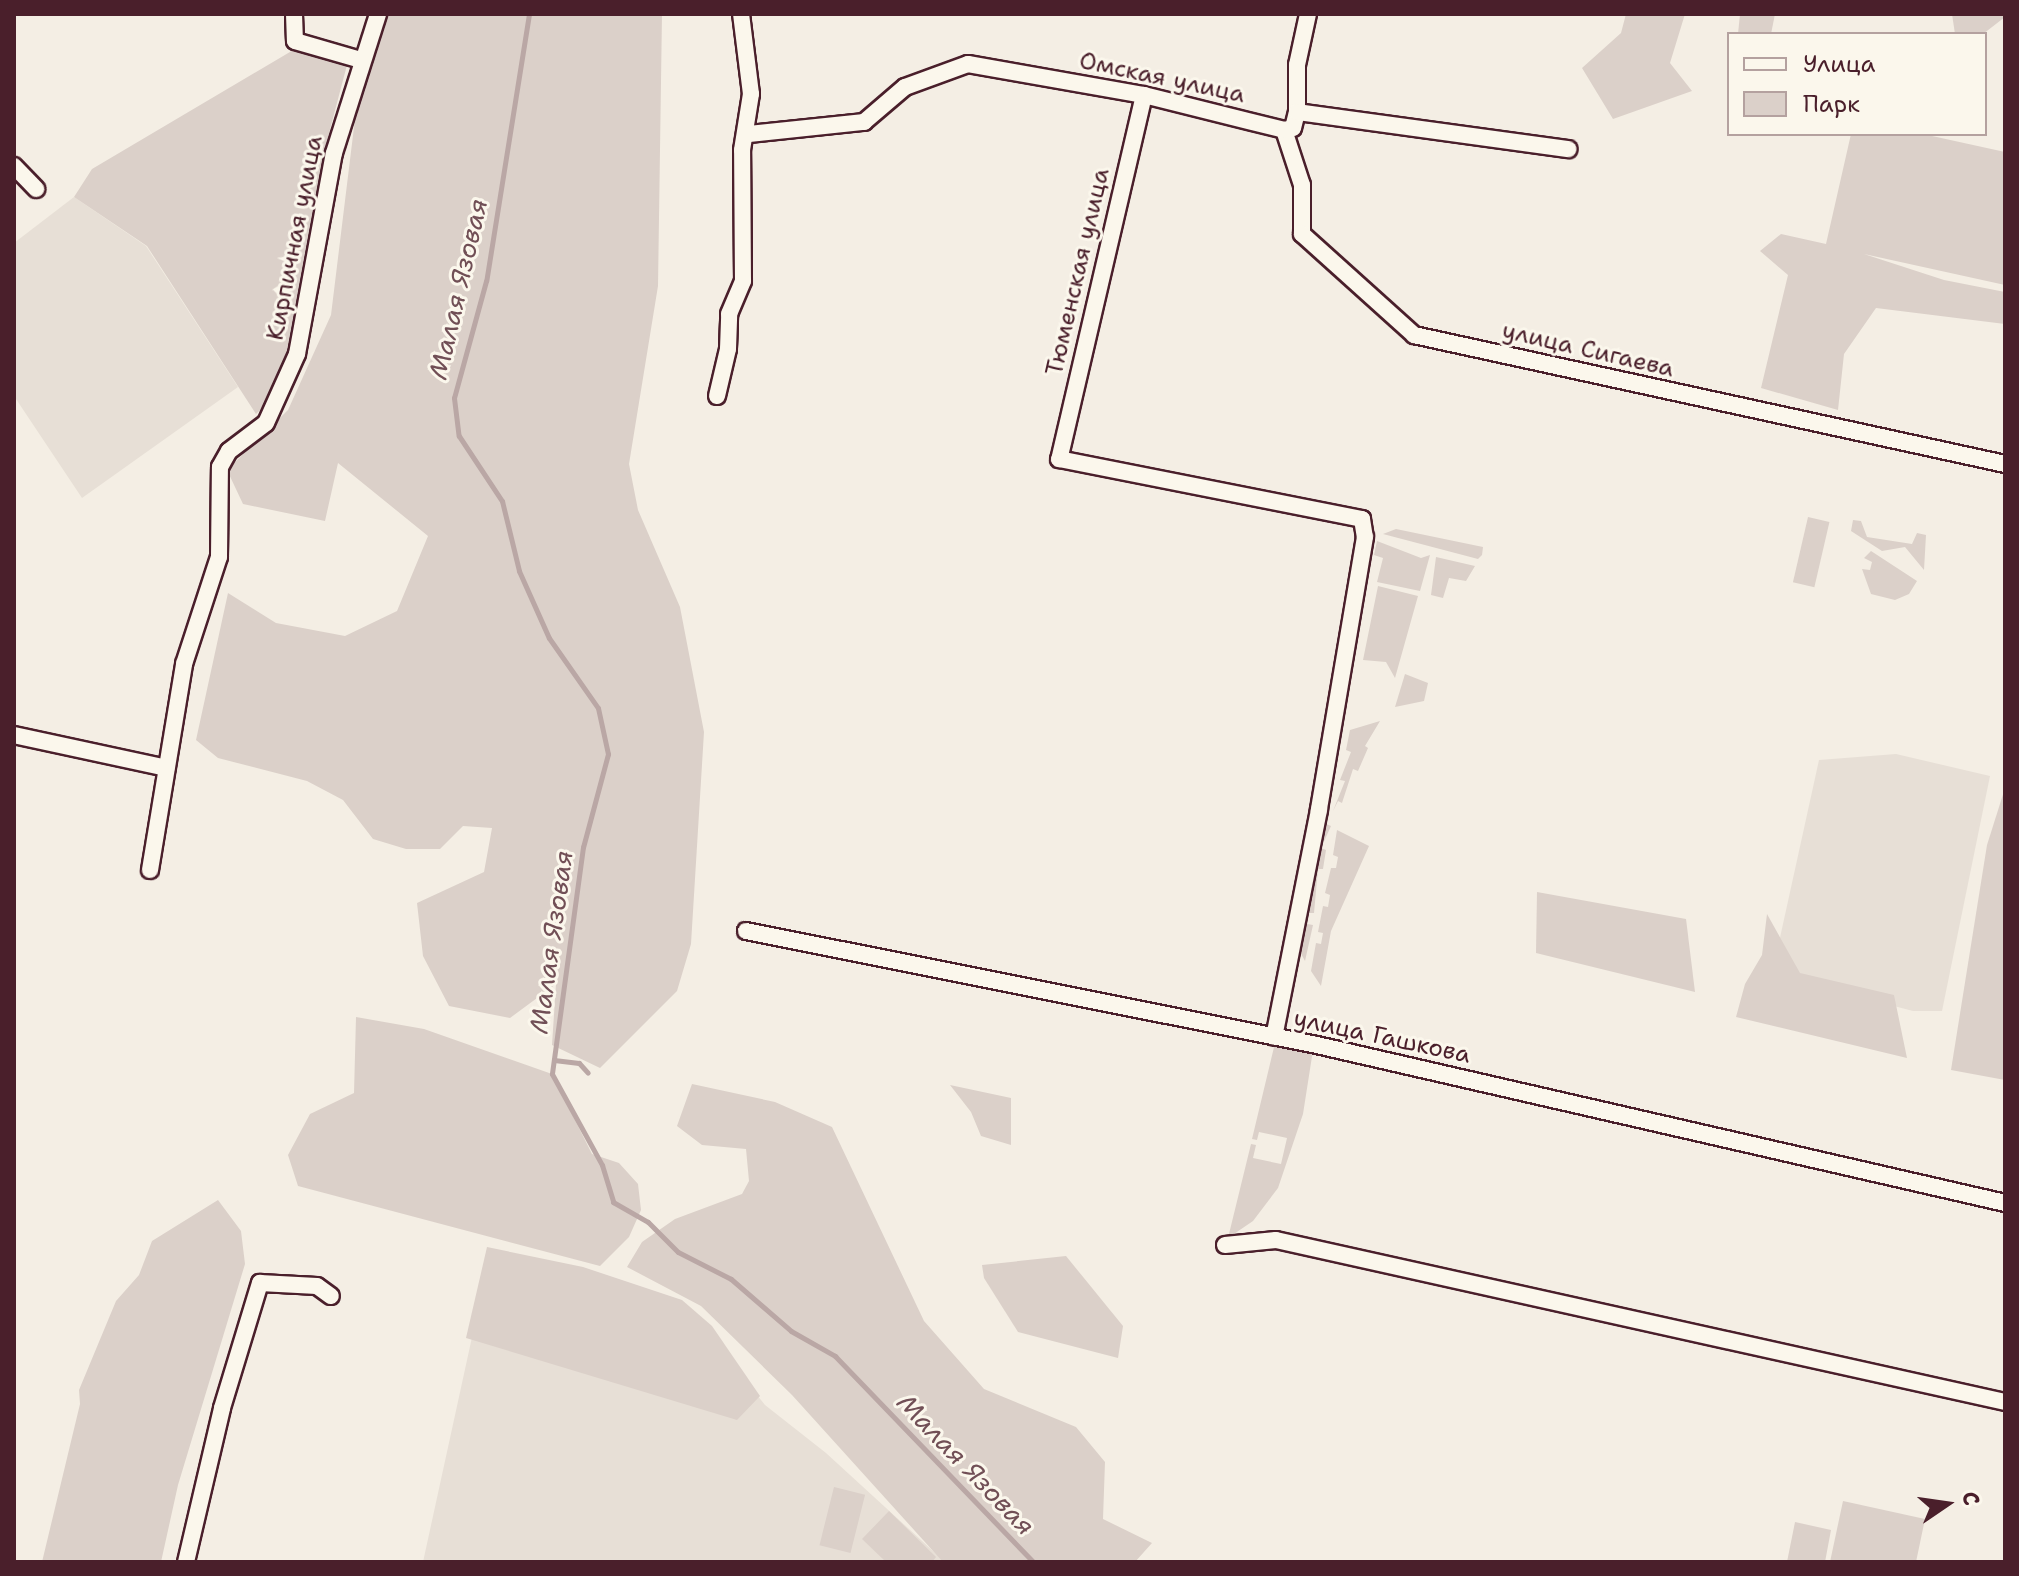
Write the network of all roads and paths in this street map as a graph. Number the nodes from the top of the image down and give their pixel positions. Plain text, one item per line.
1 (294, 14) edge
2 (378, 14) edge
3 (741, 14) edge
4 (1308, 14) edge
5 (361, 60) junction
6 (1144, 95) junction
7 (1297, 112) junction
8 (1284, 130) junction
9 (749, 134) junction
10 (1568, 149) dead end
11 (14, 166) edge
12 (36, 189) dead end
13 (717, 396) dead end
14 (2005, 464) edge
15 (14, 735) edge
16 (166, 768) junction
17 (150, 870) dead end
18 (746, 931) dead end
19 (1274, 1037) junction
20 (2005, 1203) edge
21 (1225, 1245) dead end
22 (331, 1296) dead end
23 (2005, 1402) edge
24 (186, 1562) edge

1 - 5 street
2 - 5 street, Кирпичная улица
3 - 9 street
4 - 7 street
5 - 16 street, Кирпичная улица
6 - 8 street, Омская улица
6 - 9 street, Омская улица
6 - 19 street, Тюменская улица
7 - 8 street
7 - 10 street
8 - 14 street, улица Сигаева
9 - 13 street
11 - 12 street
15 - 16 street
16 - 17 street
18 - 19 street, улица Гашкова
19 - 20 street, улица Гашкова
21 - 23 street
22 - 24 street

